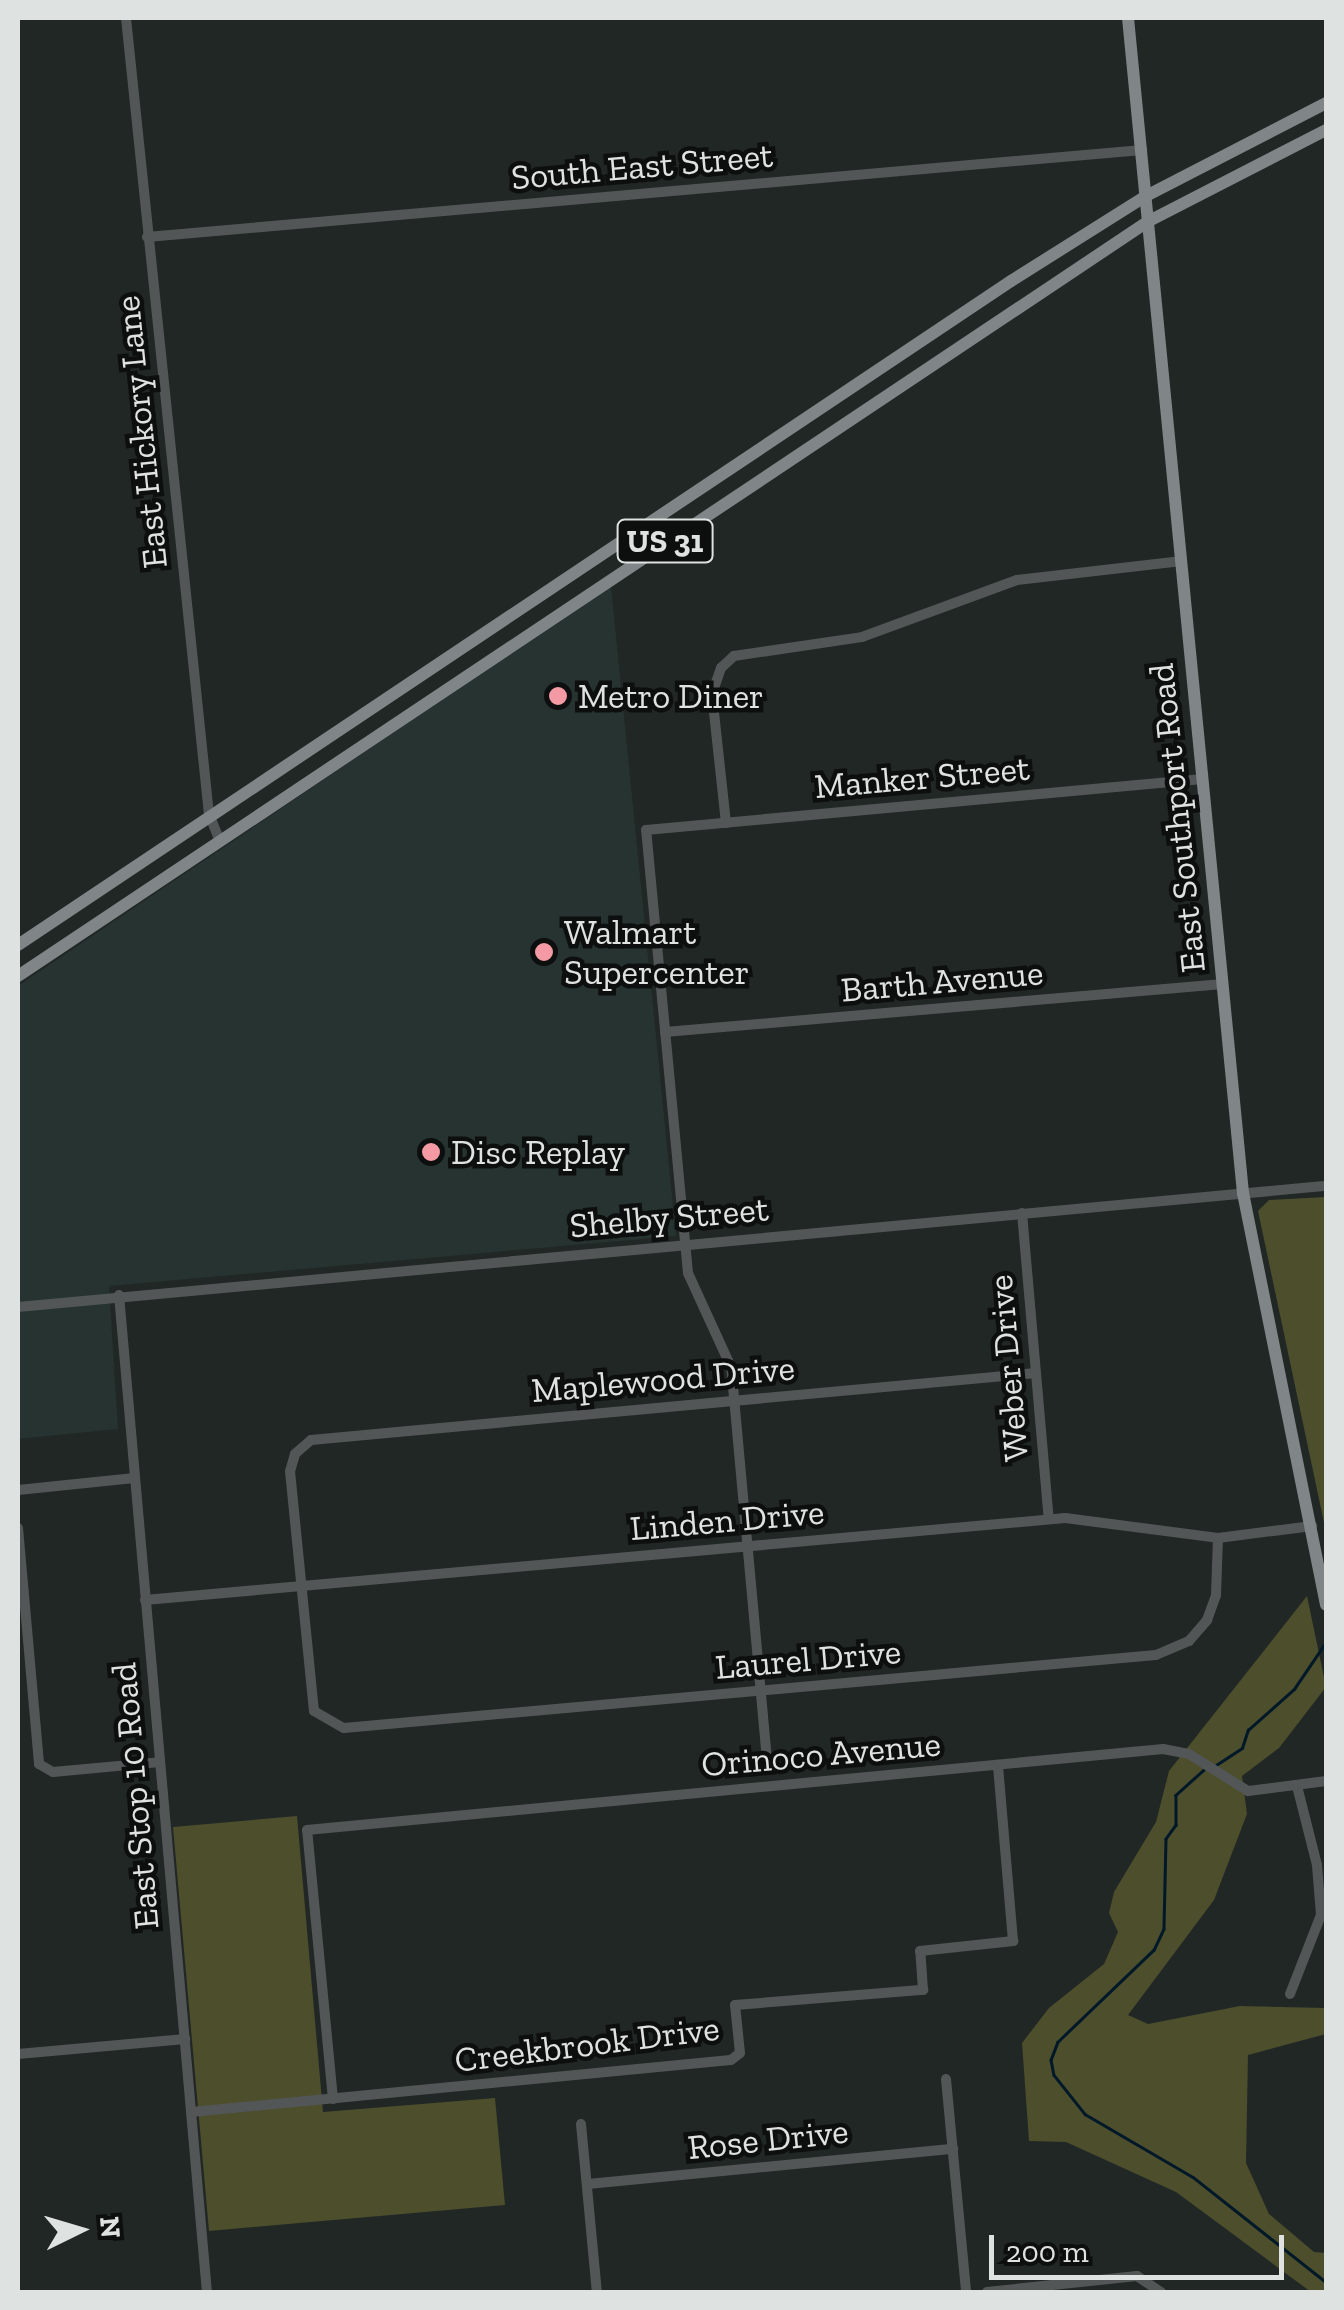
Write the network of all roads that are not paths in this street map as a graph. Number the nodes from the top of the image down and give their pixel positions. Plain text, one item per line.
1 (126, 18) edge
2 (1128, 18) edge
3 (1326, 103) edge
4 (1326, 130) edge
5 (1142, 150) junction
6 (1146, 196) junction
7 (1149, 222) junction
8 (147, 238) junction
9 (1182, 561) junction
10 (1202, 779) junction
11 (210, 814) junction
12 (726, 823) junction
13 (219, 840) junction
14 (18, 945) edge
15 (18, 976) edge
16 (1223, 984) junction
17 (665, 1032) junction
18 (1326, 1186) edge
19 (1243, 1193) junction
20 (1022, 1213) junction
21 (687, 1243) junction
22 (119, 1295) junction
23 (18, 1306) edge
24 (1036, 1373) junction
25 (734, 1401) junction
26 (134, 1478) junction
27 (18, 1490) edge
28 (1049, 1519) junction
29 (1312, 1526) junction
30 (18, 1528) edge
31 (1218, 1538) junction
32 (748, 1546) junction
33 (300, 1586) junction
34 (146, 1600) junction
35 (1326, 1606) edge
36 (760, 1691) junction
37 (767, 1760) dead end
38 (160, 1762) junction
39 (998, 1766) junction
40 (1326, 1781) edge
41 (1297, 1786) junction
42 (1290, 1994) dead end
43 (184, 2039) junction
44 (18, 2054) edge
45 (946, 2078) dead end
46 (333, 2099) junction
47 (191, 2112) junction
48 (582, 2124) dead end
49 (952, 2148) junction
50 (588, 2184) junction
51 (207, 2292) edge
52 (598, 2292) edge
53 (966, 2292) edge
54 (986, 2292) edge
55 (1161, 2292) edge

1 - 8 street, East Hickory Lane
2 - 5 main road, East Southport Road
3 - 6 main road, US 31
4 - 7 main road, US 31
5 - 6 main road, East Southport Road
5 - 8 street, South East Street
6 - 7 main road, East Southport Road
6 - 11 main road, US 31
7 - 9 main road, East Southport Road
7 - 13 main road, US 31
8 - 11 street, East Hickory Lane
9 - 10 main road, East Southport Road
9 - 12 street
10 - 12 street, Manker Street
10 - 16 main road, East Southport Road
11 - 13 street, East Hickory Lane
11 - 14 main road, US 31
12 - 17 street, Manker Street
13 - 15 main road, US 31
16 - 17 street, Barth Avenue
16 - 19 main road, East Southport Road
17 - 21 street
18 - 19 street, Shelby Street
19 - 20 street, Shelby Street
19 - 29 main road, East Southport Road
20 - 21 street, Shelby Street
20 - 24 street, Weber Drive
21 - 22 street, Shelby Street
21 - 25 street
22 - 23 street, Shelby Street
22 - 26 street, East Stop 10 Road
24 - 25 street, Maplewood Drive
24 - 28 street, Weber Drive
25 - 32 street
25 - 33 street, Maplewood Drive
26 - 27 street
26 - 34 street, East Stop 10 Road
28 - 31 street, Linden Drive
28 - 32 street, Linden Drive
29 - 31 street, Linden Drive
29 - 35 main road, East Southport Road
30 - 38 street
31 - 36 street, Laurel Drive
32 - 33 street, Linden Drive
32 - 36 street
33 - 34 street, Linden Drive
33 - 36 street, Laurel Drive
34 - 38 street, East Stop 10 Road
36 - 37 street
38 - 43 street, East Stop 10 Road
39 - 41 street, Orinoco Avenue
39 - 46 street, Creekbrook Drive
39 - 46 street, Orinoco Avenue
40 - 41 street, Orinoco Avenue
41 - 42 street
43 - 44 street
43 - 47 street, East Stop 10 Road
45 - 49 street
46 - 47 street, Creekbrook Drive
47 - 51 street, East Stop 10 Road
48 - 50 street
49 - 50 street, Rose Drive
49 - 53 street
50 - 52 street
54 - 55 street

